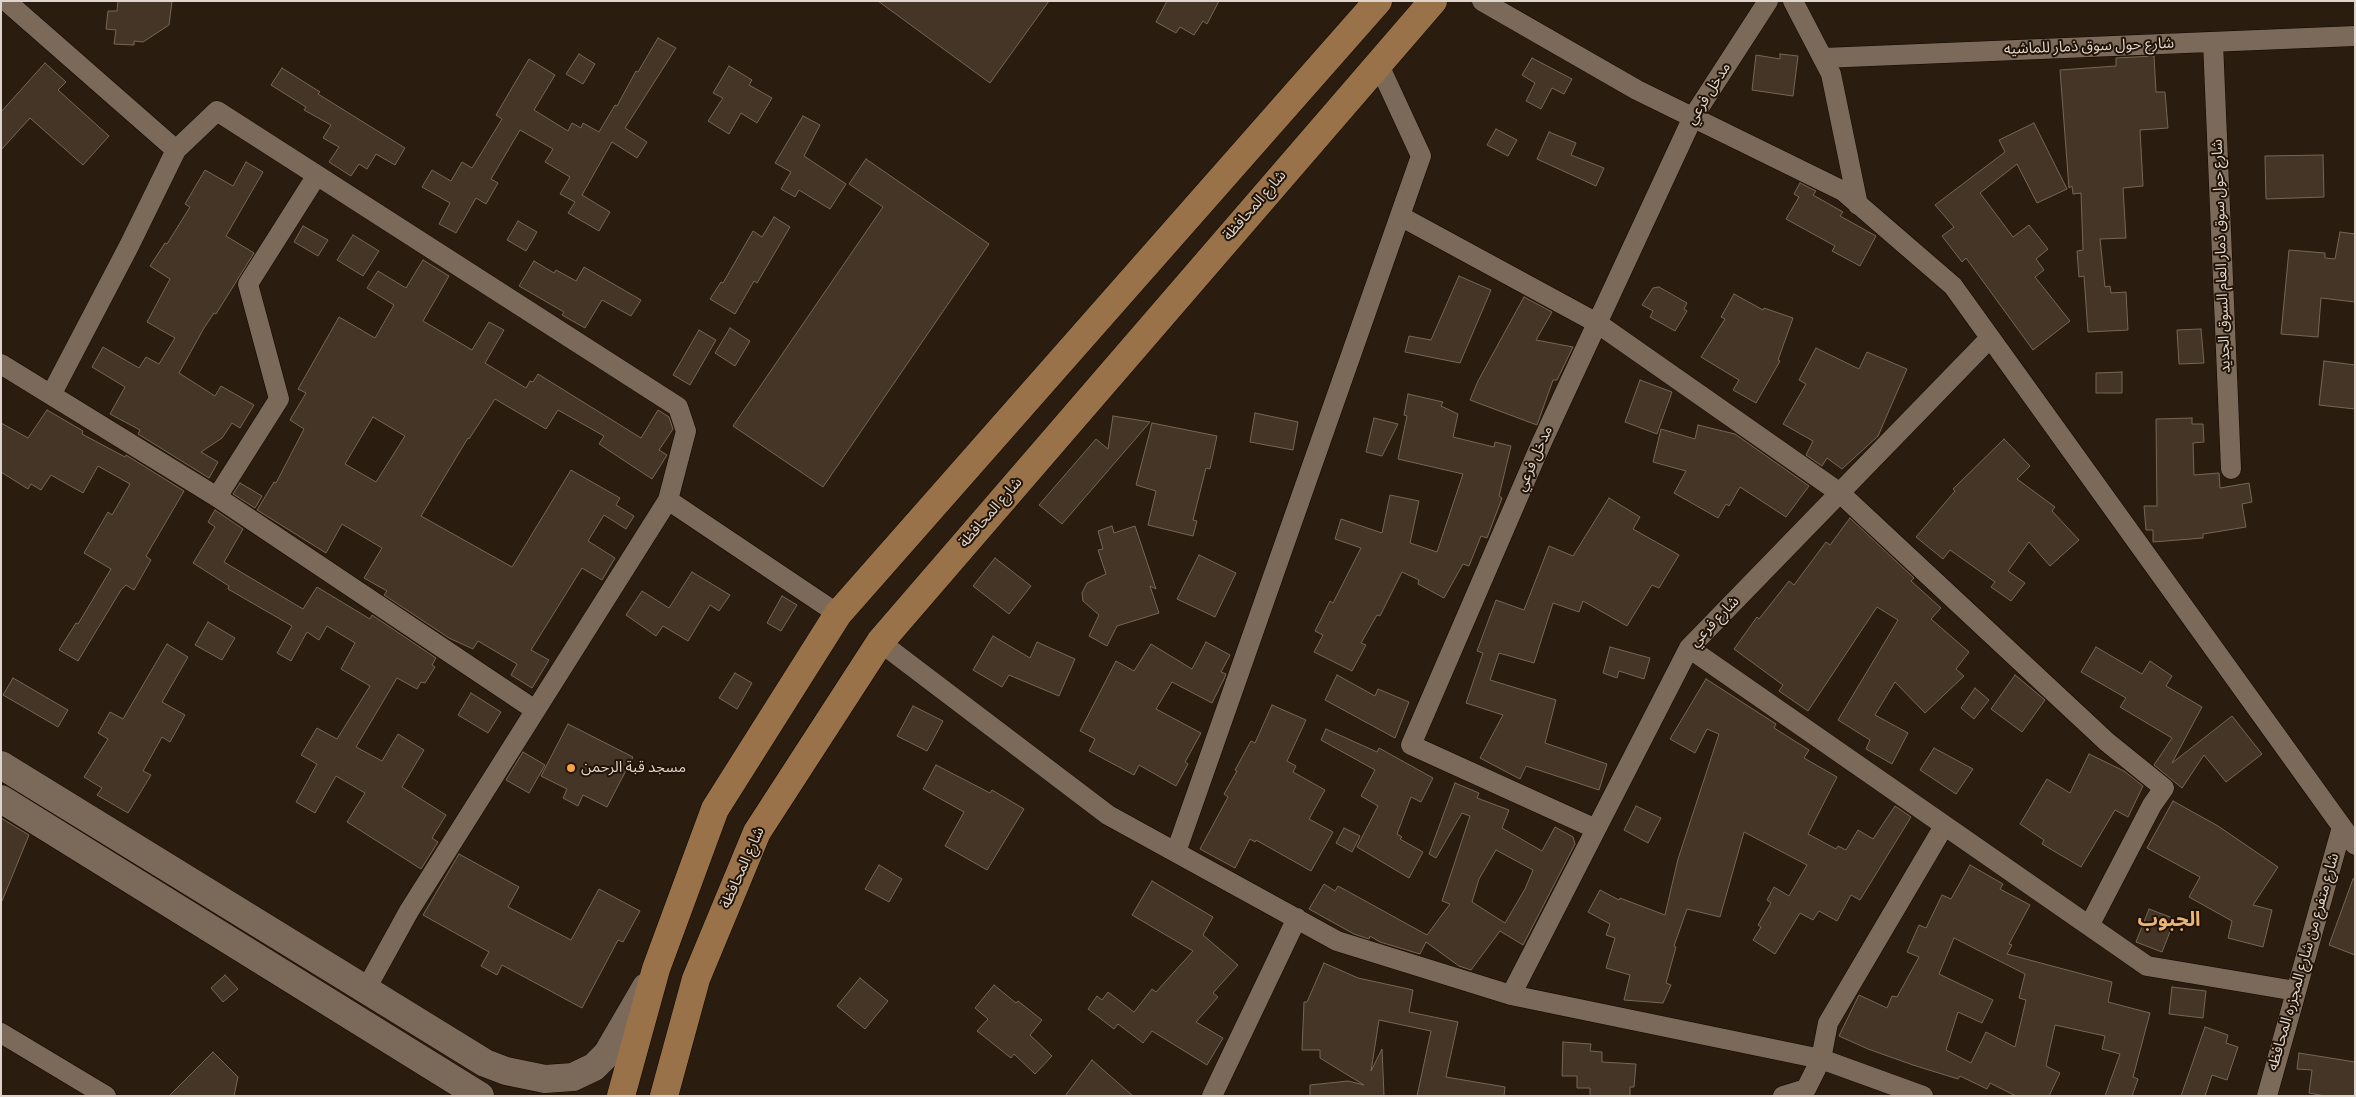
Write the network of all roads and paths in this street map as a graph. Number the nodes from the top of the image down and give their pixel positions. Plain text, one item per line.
1 (6, 1) edge
2 (1378, 1) edge
3 (1433, 1) edge
4 (1482, 1) edge
5 (1768, 1) edge
6 (1793, 1) edge
7 (2355, 36) edge
8 (2213, 42) junction
9 (1823, 58) junction
10 (1378, 63) junction
11 (1693, 117) junction
12 (176, 150) junction
13 (317, 175) junction
14 (1858, 205) junction
15 (1400, 216) junction
16 (1597, 323) junction
17 (1990, 338) junction
18 (1, 364) edge
19 (51, 396) junction
20 (2231, 469) dead end
21 (1840, 492) junction
22 (217, 497) junction
23 (668, 500) junction
24 (838, 614) junction
25 (880, 642) junction
26 (1689, 648) junction
27 (535, 710) junction
28 (1, 765) edge
29 (1, 799) edge
30 (1944, 826) junction
31 (2342, 827) junction
32 (1596, 829) junction
33 (2355, 845) edge
34 (1176, 852) junction
35 (1297, 918) junction
36 (2089, 926) junction
37 (656, 969) junction
38 (366, 989) junction
39 (2296, 991) junction
40 (1512, 995) junction
41 (1, 1032) edge
42 (1821, 1059) junction
43 (106, 1096) edge
44 (480, 1096) edge
45 (621, 1096) edge
46 (664, 1096) edge
47 (1212, 1096) edge
48 (1784, 1096) edge
49 (1923, 1096) edge
50 (2267, 1096) edge

1 - 12 street
2 - 24 main road
3 - 10 main road, شارع المحافظة
4 - 11 street
5 - 11 street, مدخل فرعي
6 - 9 street
7 - 8 street, شارع حول سوق ذمار للماشيه
8 - 9 street, شارع حول سوق ذمار للماشيه
8 - 20 street, شارع حول سوق ذمار العام السوق الجديد
9 - 14 street
10 - 15 street
10 - 25 main road, شارع المحافظة
11 - 14 street
11 - 16 street, مدخل فرعي
12 - 13 street
12 - 19 street
13 - 22 street
13 - 23 street
14 - 17 street
15 - 16 street
15 - 34 street
16 - 21 street
16 - 32 street, مدخل فرعي
17 - 21 street, شارع فرعي
17 - 31 street
18 - 19 street
19 - 22 street
21 - 26 street, شارع فرعي
21 - 36 street
22 - 27 street
23 - 24 street
23 - 27 street
24 - 37 main road
25 - 34 street
25 - 46 main road, شارع المحافظة
26 - 30 street
26 - 32 street, شارع فرعي
27 - 38 street
28 - 38 street
29 - 44 street
30 - 36 street
30 - 42 street
31 - 33 street
31 - 39 street, شارع متفرع من شارع المجزره المحافظه
32 - 40 street, شارع فرعي
34 - 35 street
35 - 40 street
35 - 47 street
36 - 39 street
37 - 38 street
37 - 45 main road
39 - 50 street, شارع متفرع من شارع المجزره المحافظه
40 - 42 street
41 - 43 street
42 - 48 street
42 - 49 street

